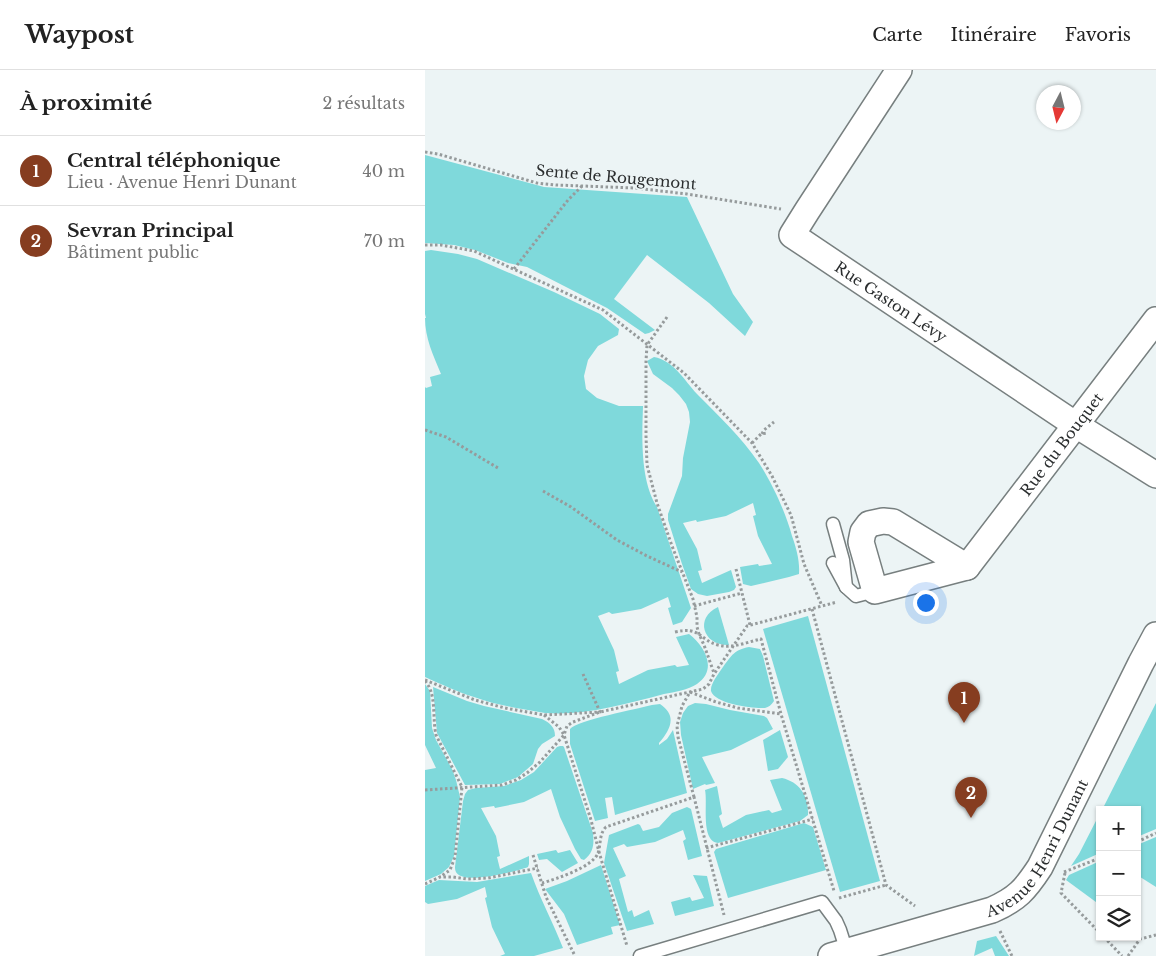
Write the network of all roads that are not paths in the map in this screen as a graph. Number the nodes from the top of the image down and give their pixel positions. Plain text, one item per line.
1 (899, 70) edge
2 (1156, 320) edge
3 (1076, 424) junction
4 (1156, 475) edge
5 (833, 524) dead end
6 (833, 563) dead end
7 (967, 567) junction
8 (846, 587) junction
9 (865, 594) junction
10 (1156, 635) edge
11 (839, 954) edge
12 (640, 956) edge

1 - 3 street, Rue Gaston Lévy
2 - 3 street, Rue du Bouquet
3 - 4 street, Rue Gaston Lévy
3 - 7 street, Rue du Bouquet
5 - 8 lane
6 - 8 lane
7 - 9 street
7 - 9 street
8 - 9 lane
10 - 11 street, Avenue Henri Dunant
11 - 12 lane

